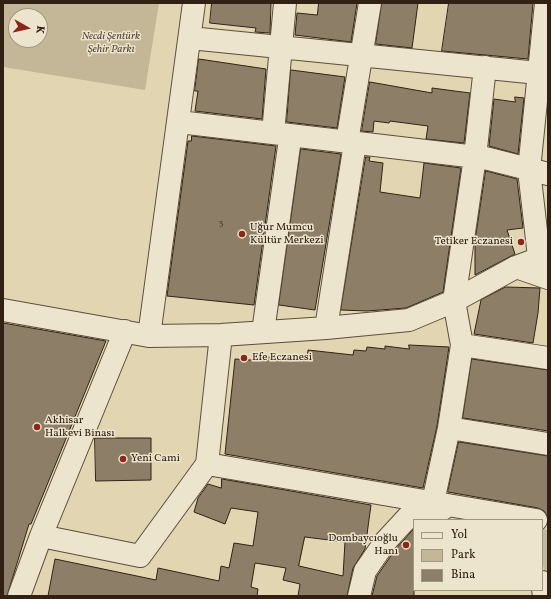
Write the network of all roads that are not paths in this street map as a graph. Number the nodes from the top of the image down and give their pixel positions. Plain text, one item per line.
1 (194, 3) edge
2 (285, 3) edge
3 (370, 3) edge
4 (546, 3) edge
5 (190, 38) junction
6 (282, 47) junction
7 (361, 55) junction
8 (485, 67) junction
9 (543, 73) edge
10 (179, 122) junction
11 (281, 139) junction
12 (351, 142) junction
13 (475, 157) junction
14 (539, 172) edge
15 (543, 256) edge
16 (516, 267) junction
17 (548, 278) edge
18 (454, 301) junction
19 (3, 310) edge
20 (326, 328) junction
21 (125, 331) junction
22 (263, 332) junction
23 (221, 335) junction
24 (149, 336) junction
25 (462, 345) junction
26 (548, 358) edge
27 (449, 428) junction
28 (548, 444) edge
29 (208, 464) junction
30 (433, 502) junction
31 (454, 506) junction
32 (527, 519) edge
33 (41, 536) junction
34 (19, 596) edge
35 (359, 596) edge

1 - 5 street
2 - 6 street
3 - 7 street
4 - 9 street
5 - 6 street
5 - 10 street
6 - 7 street
6 - 11 street
7 - 8 street
7 - 12 street
8 - 9 street
8 - 13 street
9 - 14 street
10 - 11 street
10 - 24 street
11 - 12 street
11 - 22 street
12 - 13 street
12 - 20 street
13 - 14 street
13 - 18 street
14 - 15 street
15 - 16 street
16 - 17 street
16 - 18 street
18 - 20 street
18 - 25 street
19 - 21 street
20 - 22 street
21 - 24 street
21 - 33 street
22 - 23 street
23 - 24 street
23 - 29 street
25 - 26 street
25 - 27 street
27 - 28 street
27 - 30 street
29 - 30 street
29 - 33 street
30 - 31 street
31 - 32 street
31 - 35 street
33 - 34 street

